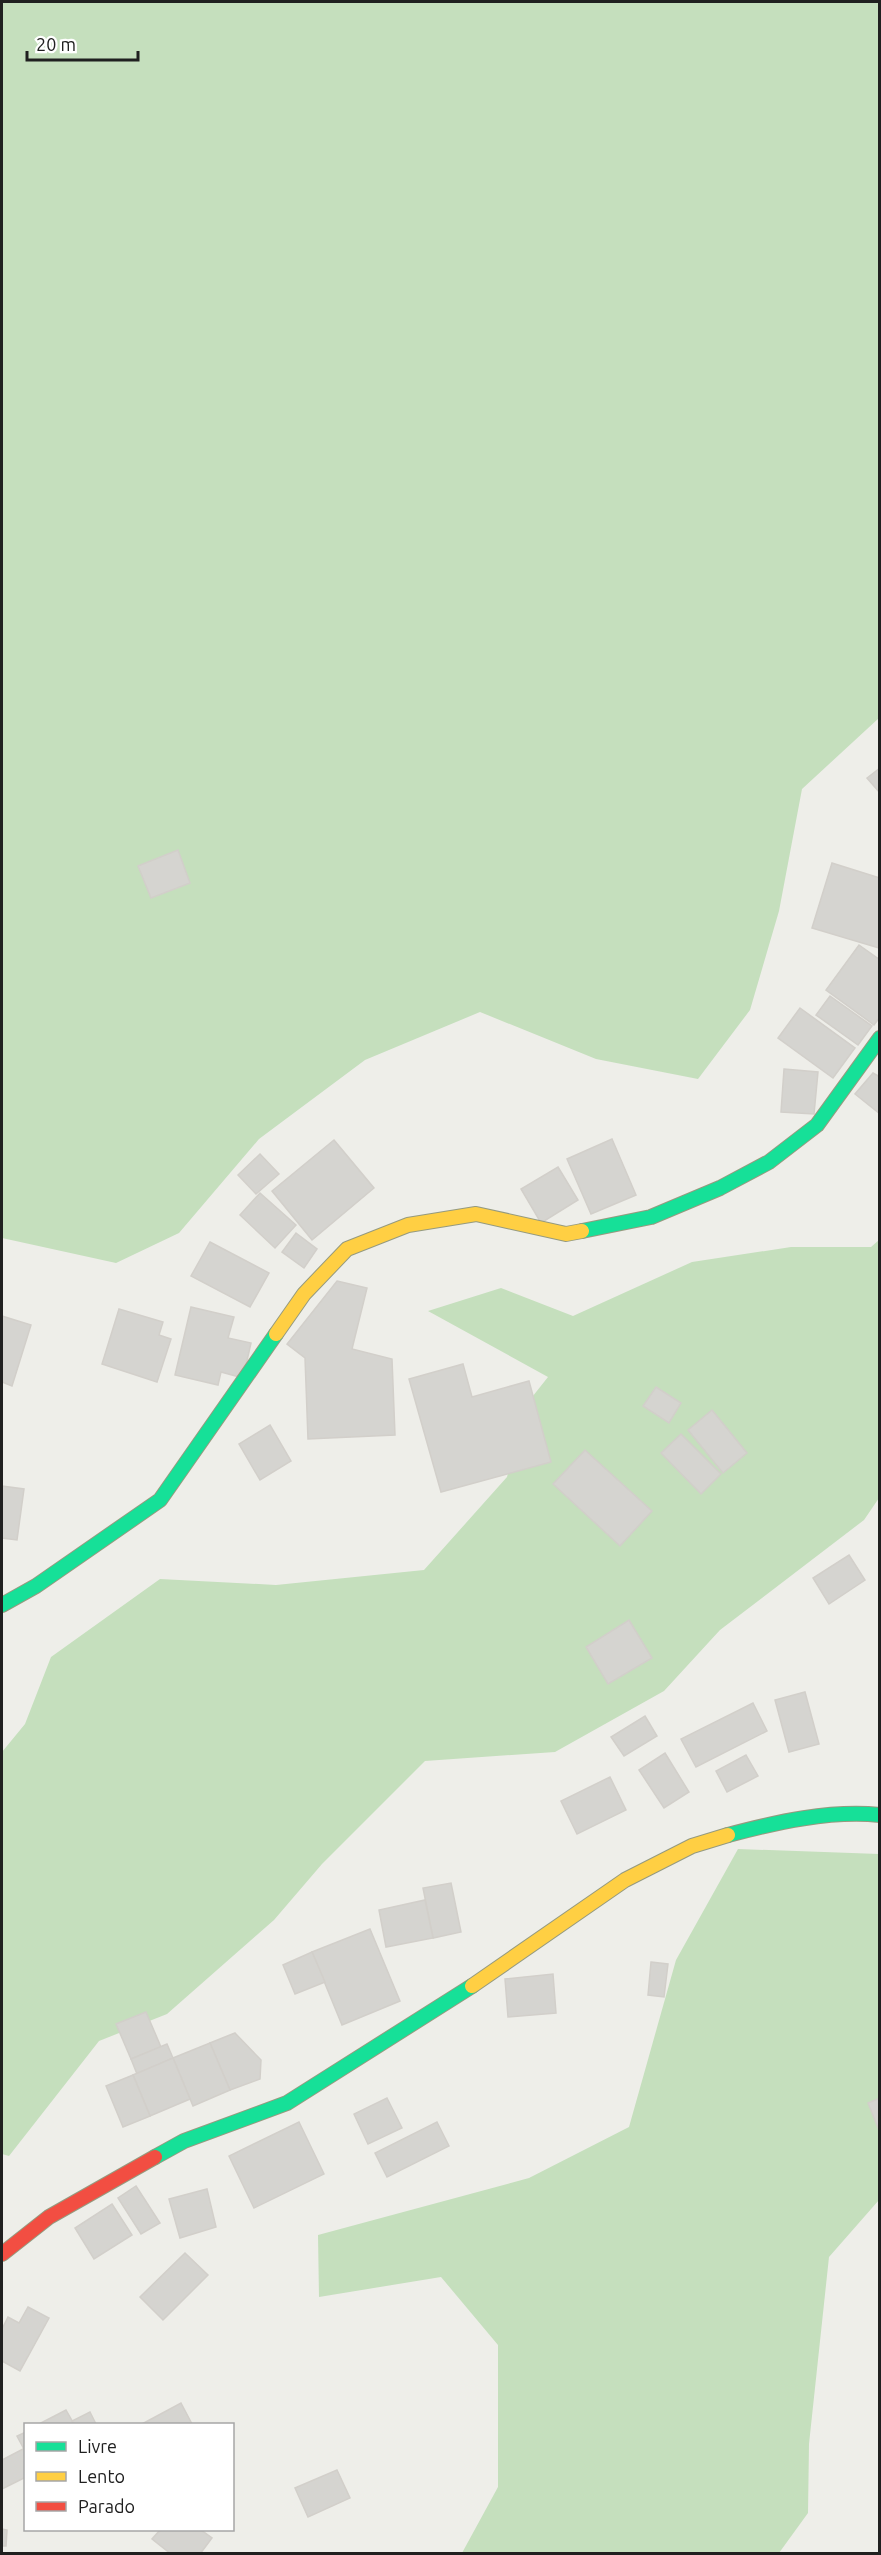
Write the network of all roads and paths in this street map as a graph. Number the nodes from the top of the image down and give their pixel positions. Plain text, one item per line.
1 (879, 1038) edge
2 (2, 1605) edge
3 (879, 1815) edge
4 (2, 2254) edge

1 - 2 street
3 - 4 street

